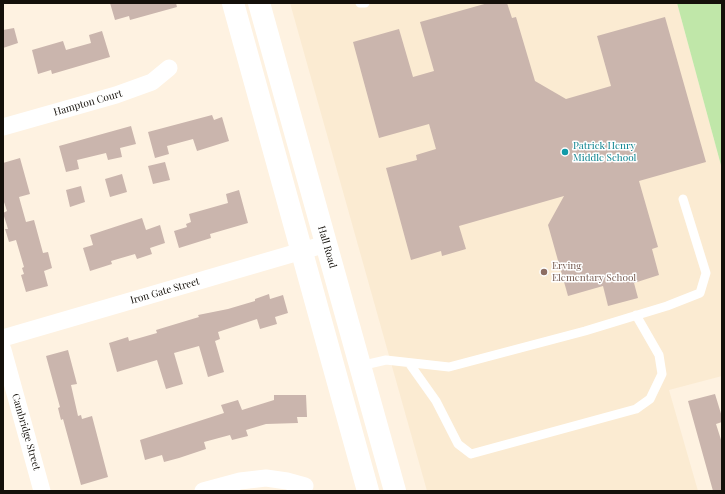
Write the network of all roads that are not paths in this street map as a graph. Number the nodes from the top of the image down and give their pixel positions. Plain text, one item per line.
1 (233, 3) edge
2 (259, 3) edge
3 (360, 3) edge
4 (365, 3) edge
5 (169, 68) dead end
6 (3, 127) edge
7 (683, 199) dead end
8 (326, 244) junction
9 (302, 251) junction
10 (636, 315) junction
11 (3, 338) edge
12 (3, 350) edge
13 (409, 363) junction
14 (360, 366) junction
15 (336, 373) junction
16 (305, 486) dead end
17 (42, 491) edge
18 (203, 491) edge
19 (368, 491) edge
20 (394, 491) edge

1 - 9 street
2 - 8 street, Hall Road
3 - 4 lane
5 - 6 street, Hampton Court
7 - 10 lane
8 - 9 street, Iron Gate Street
8 - 14 street, Hall Road
9 - 11 street, Iron Gate Street
9 - 15 street
10 - 13 lane
10 - 13 lane
12 - 17 street, Cambridge Street
13 - 14 lane
14 - 15 street
14 - 20 street, Hall Road
15 - 19 street
16 - 18 street

